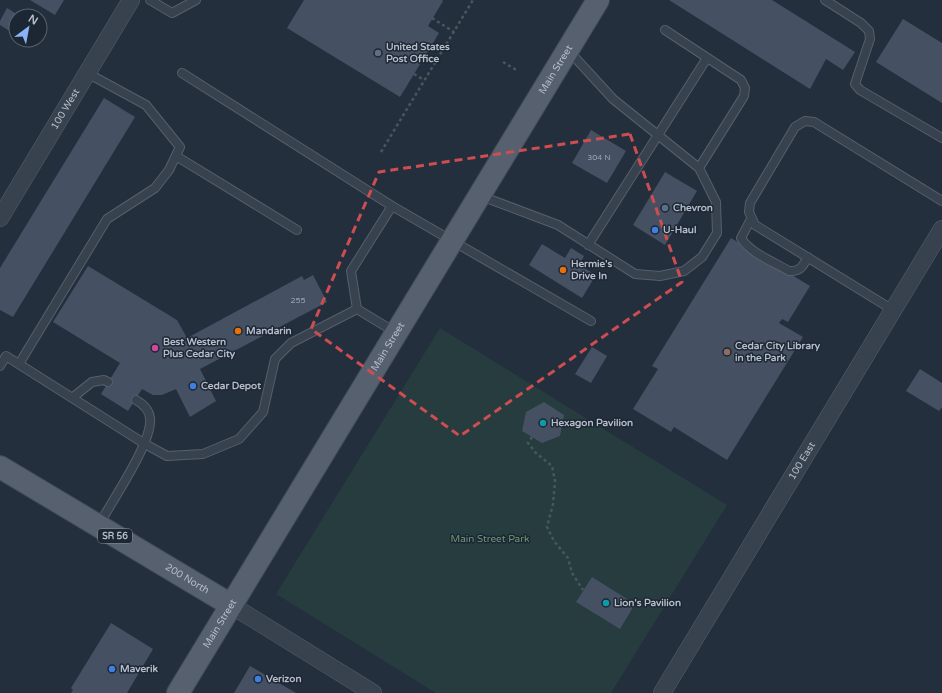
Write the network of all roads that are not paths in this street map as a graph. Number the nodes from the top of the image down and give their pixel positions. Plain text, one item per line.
1 (131, 0) edge
2 (150, 0) edge
3 (196, 0) edge
4 (598, 0) edge
5 (825, 0) edge
6 (665, 30) dead end
7 (568, 50) junction
8 (707, 58) junction
9 (87, 73) junction
10 (182, 73) dead end
11 (657, 135) junction
12 (942, 138) edge
13 (176, 156) junction
14 (699, 168) junction
15 (479, 195) junction
16 (942, 201) edge
17 (392, 206) junction
18 (0, 218) edge
19 (751, 219) junction
20 (942, 229) edge
21 (297, 230) dead end
22 (452, 240) junction
23 (588, 245) junction
24 (808, 257) junction
25 (357, 309) junction
26 (894, 310) junction
27 (591, 321) dead end
28 (396, 333) junction
29 (20, 364) junction
30 (0, 366) edge
31 (108, 382) dead end
32 (72, 398) junction
33 (136, 400) dead end
34 (145, 444) junction
35 (0, 467) edge
36 (98, 526) junction
37 (231, 605) junction
38 (178, 693) edge
39 (373, 693) edge
40 (662, 693) edge

1 - 9 street, 100 West
2 - 3 lane
4 - 7 main road, Main Street
5 - 12 lane
6 - 8 lane
7 - 11 lane
7 - 15 main road, Main Street
8 - 11 lane
8 - 14 lane
9 - 13 lane
9 - 18 street, 100 West
10 - 17 lane
11 - 14 lane
11 - 23 lane
13 - 21 lane
13 - 29 lane
14 - 23 lane
15 - 22 main road, Main Street
15 - 23 lane
16 - 19 lane
17 - 22 lane
17 - 25 lane
19 - 24 lane
19 - 24 lane
20 - 26 street, 100 East
22 - 27 lane
22 - 28 main road, Main Street
24 - 26 lane
25 - 28 lane
25 - 34 lane
26 - 40 street, 100 East
28 - 37 main road, Main Street
29 - 30 lane
29 - 32 lane
31 - 32 lane
32 - 34 lane
33 - 34 lane
34 - 36 lane
35 - 36 main road, 200 North / SR 56
36 - 37 main road, 200 North / SR 56
37 - 38 main road, Main Street
37 - 39 street, 200 North

